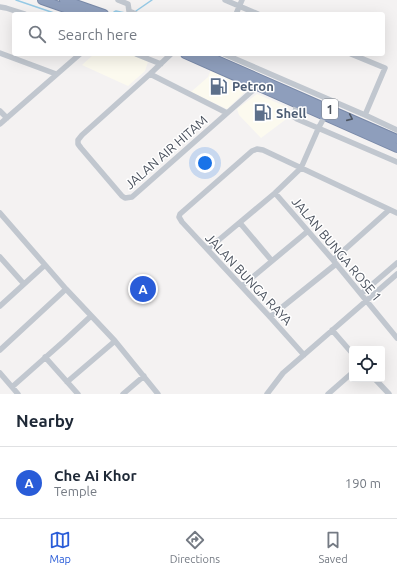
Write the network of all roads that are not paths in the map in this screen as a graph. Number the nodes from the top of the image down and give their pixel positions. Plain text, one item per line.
1 (43, 0) edge
2 (64, 0) edge
3 (118, 0) edge
4 (225, 0) edge
5 (242, 0) edge
6 (239, 6) junction
7 (1, 7) edge
8 (17, 12) edge
9 (76, 12) edge
10 (98, 12) edge
11 (129, 12) edge
12 (237, 12) edge
13 (253, 12) edge
14 (0, 53) edge
15 (78, 56) edge
16 (141, 56) edge
17 (168, 56) edge
18 (190, 56) edge
19 (207, 56) edge
20 (229, 56) edge
21 (356, 56) edge
22 (161, 64) junction
23 (56, 74) junction
24 (150, 74) junction
25 (260, 83) junction
26 (297, 103) junction
27 (0, 111) edge
28 (327, 112) junction
29 (227, 113) junction
30 (365, 115) junction
31 (7, 118) junction
32 (0, 124) edge
33 (319, 127) junction
34 (397, 130) edge
35 (397, 139) edge
36 (397, 148) edge
37 (397, 162) edge
38 (301, 168) junction
39 (275, 194) junction
40 (389, 210) junction
41 (0, 213) edge
42 (397, 213) edge
43 (240, 223) junction
44 (308, 231) junction
45 (208, 250) junction
46 (0, 257) edge
47 (272, 261) junction
48 (335, 262) junction
49 (397, 263) edge
50 (45, 265) junction
51 (397, 274) edge
52 (24, 284) junction
53 (242, 286) junction
54 (66, 289) junction
55 (361, 294) junction
56 (367, 301) junction
57 (1, 304) edge
58 (91, 316) junction
59 (270, 317) junction
60 (332, 330) junction
61 (396, 335) edge
62 (115, 341) junction
63 (0, 350) edge
64 (349, 350) edge
65 (304, 355) junction
66 (45, 357) junction
67 (0, 373) edge
68 (144, 376) junction
69 (349, 376) edge
70 (67, 382) junction
71 (378, 382) edge
72 (12, 387) junction
73 (269, 393) edge
74 (18, 394) edge
75 (78, 394) edge
76 (123, 394) edge
77 (158, 394) edge
78 (330, 394) edge
79 (390, 394) edge

1 - 9 highway
2 - 10 highway
3 - 11 street
4 - 6 street
5 - 6 street
6 - 12 street
6 - 13 street
7 - 8 street
14 - 23 street
15 - 23 street
16 - 22 street
17 - 22 street
18 - 25 highway, 1
19 - 25 highway, 1
20 - 30 street
21 - 30 street
22 - 24 street
23 - 31 street
24 - 29 street
24 - 29 street, JALAN AIR HITAM
25 - 26 highway, 1
25 - 28 highway, 1
25 - 29 street, JALAN AIR HITAM
26 - 28 highway, 1
26 - 33 street
27 - 31 street
28 - 33 street
28 -> 35 highway, 1
28 - 36 highway, 1
30 - 34 street
31 - 32 street
33 - 37 street
33 - 38 street
38 - 39 street
38 - 40 street
38 - 45 street, JALAN BUNGA RAYA
39 - 43 street
39 - 44 street, JALAN BUNGA ROSE 1
40 - 42 street
40 - 48 street
41 - 50 street
43 - 45 street
43 - 47 street
44 - 47 street
44 - 48 street, JALAN BUNGA ROSE 1
45 - 53 street, JALAN BUNGA RAYA
46 - 52 street
47 - 53 street
48 - 55 street, JALAN BUNGA ROSE 1
48 - 59 street
49 - 55 street
50 - 52 street
50 - 54 street
51 - 56 street
52 - 57 street
53 - 59 street, JALAN BUNGA RAYA
54 - 58 street
54 - 63 street
55 - 56 street, JALAN BUNGA ROSE 1
56 - 60 street
56 - 61 street, JALAN BUNGA ROSE 1
58 - 62 street
58 - 66 street
59 - 65 street, JALAN BUNGA RAYA
60 - 64 street
60 - 65 street
62 - 68 street
62 - 70 street
65 - 73 street
66 - 70 street
66 - 72 street
67 - 72 street
68 - 76 street
68 - 77 street
69 - 78 street
70 - 75 street
71 - 79 street
72 - 74 street

